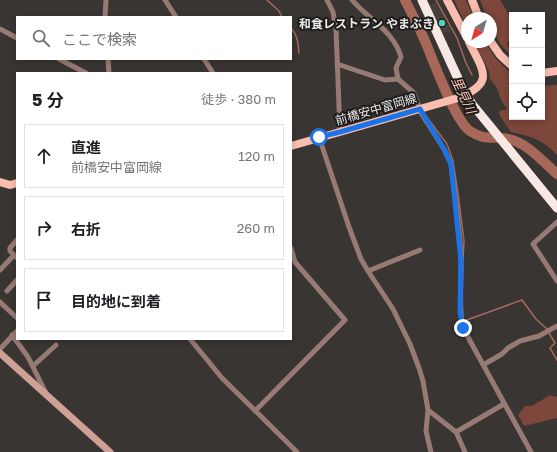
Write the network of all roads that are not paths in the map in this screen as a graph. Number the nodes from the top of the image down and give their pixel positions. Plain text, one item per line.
1 (106, 0) edge
2 (166, 0) edge
3 (327, 0) edge
4 (352, 0) edge
5 (422, 0) edge
6 (447, 0) edge
7 (472, 0) edge
8 (477, 12) edge
9 (105, 16) edge
10 (175, 16) edge
11 (461, 27) edge
12 (0, 29) edge
13 (16, 37) edge
14 (472, 48) edge
15 (495, 48) edge
16 (60, 60) edge
17 (108, 60) edge
18 (205, 60) edge
19 (337, 64) junction
20 (509, 64) edge
21 (557, 71) edge
22 (84, 72) edge
23 (109, 72) edge
24 (212, 72) edge
25 (545, 73) edge
26 (398, 80) junction
27 (466, 95) junction
28 (420, 109) junction
29 (340, 132) junction
30 (319, 137) junction
31 (292, 146) edge
32 (0, 182) edge
33 (16, 183) edge
34 (557, 208) edge
35 (557, 222) edge
36 (16, 241) edge
37 (420, 250) dead end
38 (292, 251) edge
39 (16, 257) edge
40 (0, 270) edge
41 (368, 271) junction
42 (16, 281) edge
43 (557, 281) edge
44 (6, 291) dead end
45 (0, 302) edge
46 (16, 317) edge
47 (557, 326) edge
48 (16, 332) edge
49 (12, 336) junction
50 (191, 340) edge
51 (1, 345) edge
52 (56, 345) dead end
53 (0, 353) edge
54 (483, 365) junction
55 (33, 366) junction
56 (48, 397) junction
57 (504, 404) junction
58 (428, 410) junction
59 (255, 411) junction
60 (456, 432) junction
61 (110, 452) edge
62 (297, 452) edge
63 (431, 452) edge
64 (465, 452) edge
65 (531, 452) edge

1 - 9 street
2 - 10 street
3 - 19 street
4 - 26 street
5 - 27 highway
6 - 11 main road
7 - 8 main road
12 - 13 street
14 - 27 main road
15 - 20 main road
16 - 22 street
17 - 23 street
18 - 24 street
19 - 26 street
19 - 29 street
21 - 25 main road
26 - 28 street
27 - 28 main road, 前橋安中富岡線
27 - 34 highway
28 - 29 main road, 前橋安中富岡線
28 - 54 street
29 - 30 main road, 前橋安中富岡線
30 - 31 main road, 前橋安中富岡線
30 - 41 street
32 - 33 main road
35 - 43 street
36 - 39 street
37 - 41 street
38 - 59 street
39 - 40 street
41 - 58 street
42 - 44 street
45 - 46 street
47 - 54 street
48 - 49 street
49 - 51 street
49 - 55 street
50 - 59 street
52 - 55 street
53 - 56 street
54 - 57 street
55 - 56 street
56 - 61 street
57 - 60 street
57 - 65 street
58 - 60 street
58 - 63 street
59 - 62 street
60 - 64 street

